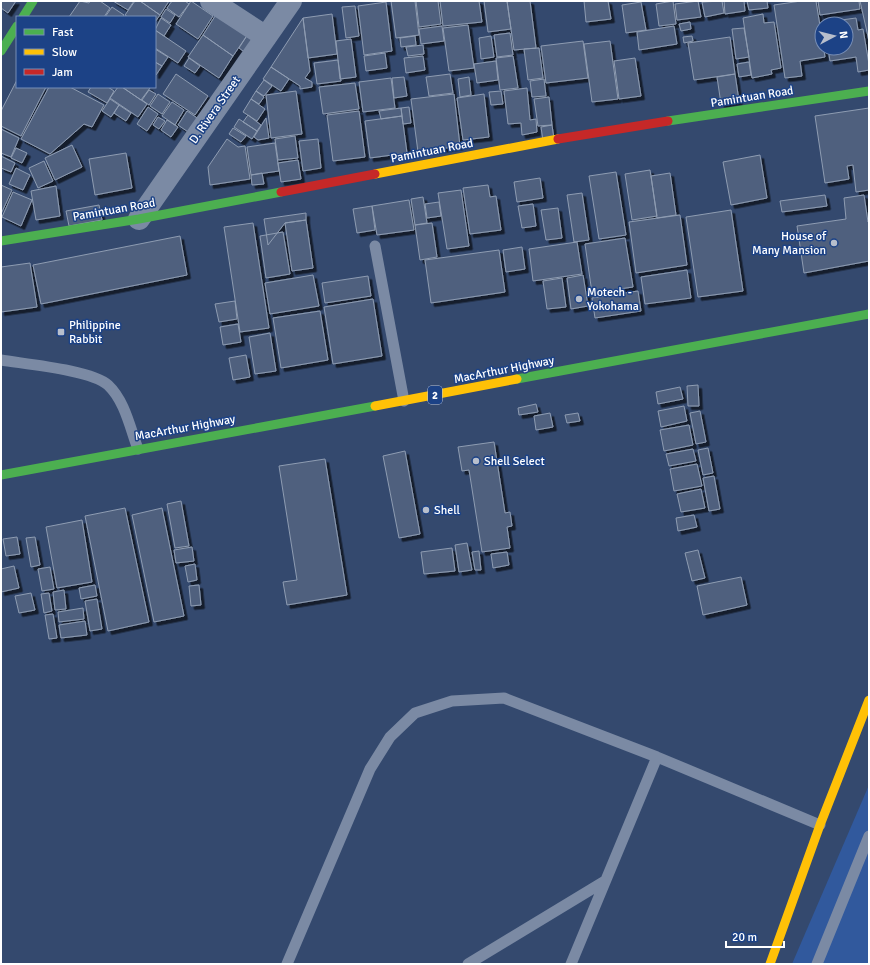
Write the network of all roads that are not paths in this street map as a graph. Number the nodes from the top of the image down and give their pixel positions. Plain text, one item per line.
1 (33, 1) edge
2 (211, 1) edge
3 (291, 1) edge
4 (24, 16) edge
5 (16, 28) edge
6 (266, 37) junction
7 (1, 51) edge
8 (869, 91) edge
9 (139, 219) junction
10 (1, 241) edge
11 (374, 246) dead end
12 (869, 314) edge
13 (1, 360) edge
14 (404, 401) junction
15 (138, 449) junction
16 (1, 475) edge
17 (869, 700) edge
18 (657, 757) junction
19 (820, 825) junction
20 (869, 836) edge
21 (605, 881) junction
22 (287, 964) edge
23 (468, 964) edge
24 (570, 964) edge
25 (770, 964) edge
26 (817, 964) edge

1 - 4 main road
2 - 6 street
3 - 6 street, D. Rivera Street
5 - 7 main road
6 - 9 street, D. Rivera Street
8 - 9 main road, Pamintuan Road
9 - 10 main road, Pamintuan Road
11 - 14 lane
12 - 14 main road, MacArthur Highway / 2
13 - 15 lane
14 - 15 main road, MacArthur Highway / 2
15 - 16 main road, MacArthur Highway / 2
17 - 19 main road
18 - 19 lane
18 - 21 lane
18 - 22 lane
19 - 25 main road
20 - 26 lane
21 - 23 lane
21 - 24 lane

